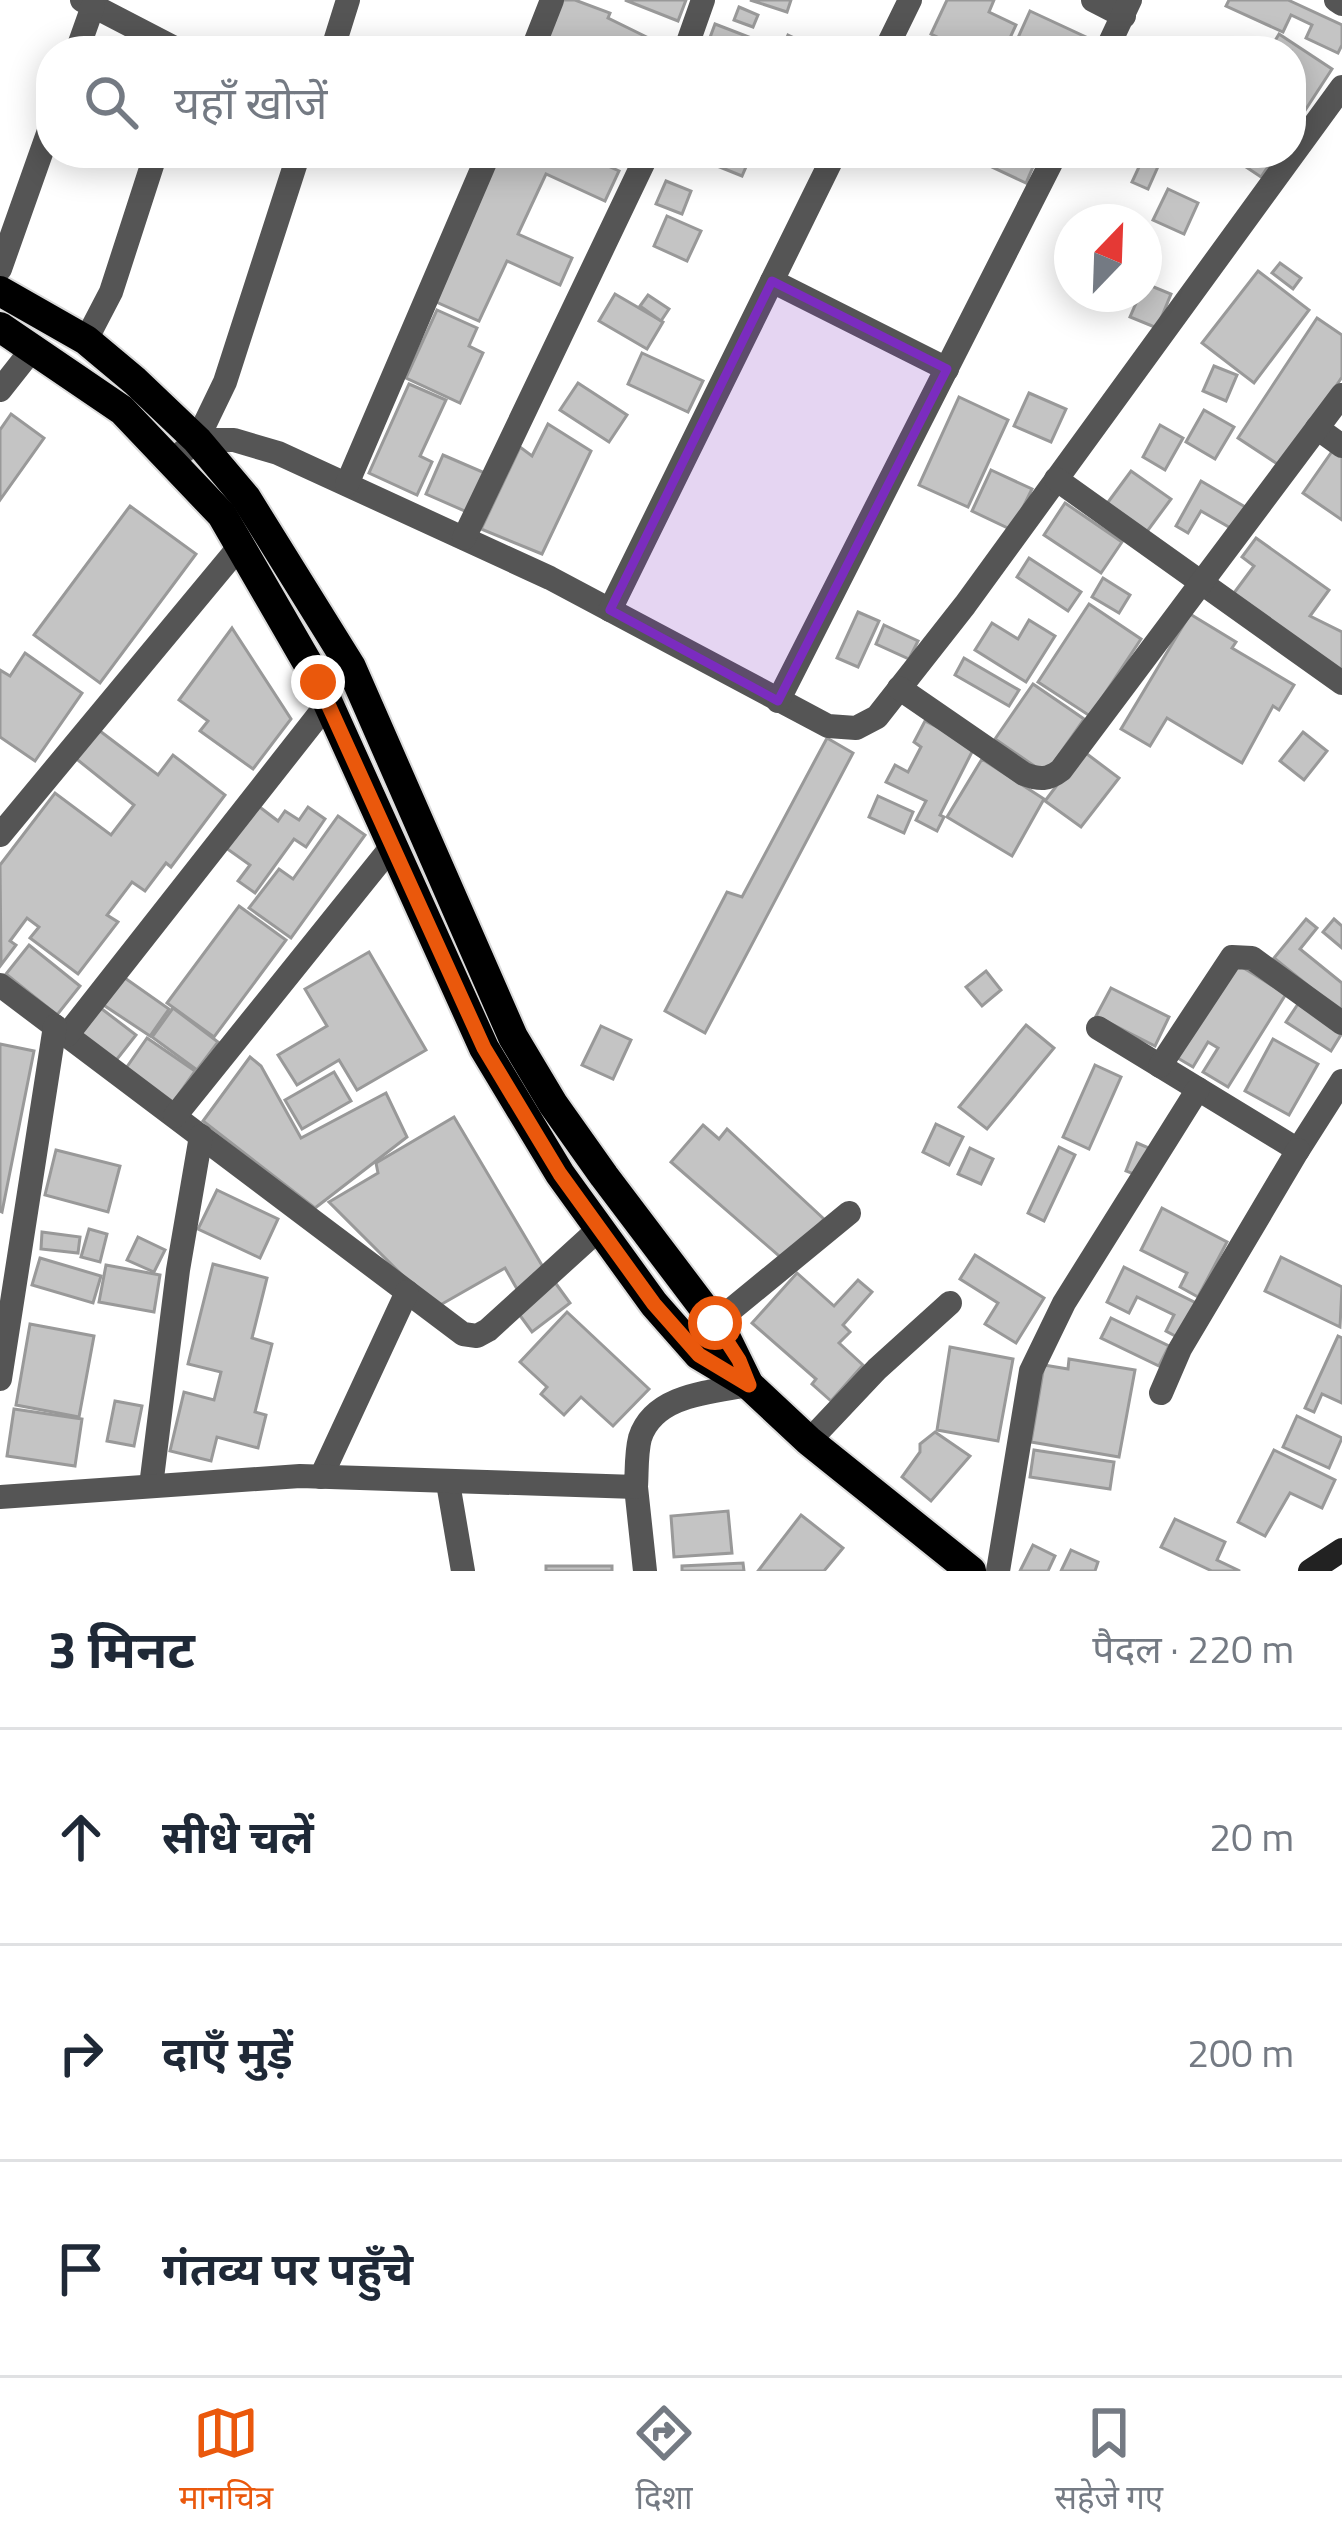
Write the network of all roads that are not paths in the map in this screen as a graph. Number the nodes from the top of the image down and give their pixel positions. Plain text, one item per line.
1 (348, 0) edge
2 (552, 0) edge
3 (703, 0) edge
4 (910, 0) edge
5 (1093, 0) edge
6 (88, 3) edge
7 (1127, 8) edge
8 (80, 36) edge
9 (151, 36) edge
10 (337, 36) edge
11 (538, 36) edge
12 (690, 36) edge
13 (892, 36) edge
14 (1113, 36) edge
15 (1342, 87) edge
16 (1306, 136) edge
17 (36, 167) edge
18 (151, 168) edge
19 (294, 168) edge
20 (483, 168) edge
21 (641, 168) edge
22 (828, 168) edge
23 (1048, 168) edge
24 (1283, 168) edge
25 (0, 269) edge
26 (772, 280) junction
27 (0, 290) edge
28 (0, 327) edge
29 (86, 340) junction
30 (34, 347) junction
31 (947, 369) junction
32 (0, 391) edge
33 (1342, 395) edge
34 (1317, 428) junction
35 (197, 440) junction
36 (1342, 446) edge
37 (172, 461) junction
38 (1056, 479) junction
39 (347, 484) junction
40 (464, 538) junction
41 (240, 546) junction
42 (1201, 581) junction
43 (610, 610) junction
44 (1342, 683) edge
45 (898, 688) junction
46 (778, 701) junction
47 (328, 703) junction
48 (4, 821) edge
49 (393, 845) junction
50 (0, 985) edge
51 (1342, 1023) edge
52 (1098, 1028) dead end
53 (61, 1031) junction
54 (1160, 1066) junction
55 (1342, 1081) edge
56 (1198, 1089) junction
57 (176, 1116) junction
58 (201, 1136) junction
59 (1298, 1150) junction
60 (850, 1213) dead end
61 (599, 1229) junction
62 (407, 1292) junction
63 (950, 1303) dead end
64 (715, 1323) junction
65 (0, 1379) edge
66 (749, 1385) junction
67 (1161, 1393) dead end
68 (808, 1441) junction
69 (321, 1477) junction
70 (448, 1484) junction
71 (151, 1486) junction
72 (636, 1487) junction
73 (0, 1497) edge
74 (1342, 1550) edge
75 (463, 1571) edge
76 (645, 1571) edge
77 (971, 1571) edge
78 (998, 1571) edge
79 (1310, 1571) edge

1 - 10 street
2 - 11 street
3 - 12 street
4 - 13 street
5 - 7 street
6 - 8 street
6 - 9 street
7 - 14 street
15 - 16 street
17 - 25 street
18 - 29 street
19 - 35 street
20 - 39 street
21 - 40 street
22 - 26 street
23 - 31 street
24 - 38 street
26 - 31 street
26 - 43 street
27 - 29 main road
28 - 30 main road
29 - 35 main road
30 - 32 street
30 - 37 main road
31 - 46 street
33 - 34 street
34 - 36 street
34 - 42 street
35 - 37 street
35 - 39 street
35 - 64 main road
37 - 41 main road
38 - 42 street
38 - 45 street
39 - 40 street
40 - 43 street
41 - 47 main road
41 - 48 street
42 - 44 street
42 - 45 street
43 - 46 street
45 - 46 street
47 - 49 main road
47 - 53 street
49 - 57 street
49 - 61 main road
50 - 53 street
51 - 54 street
52 - 54 street
53 - 57 street
53 - 65 street
54 - 56 street
55 - 59 street
56 - 59 street
56 - 78 street
57 - 58 street
58 - 62 street
58 - 71 street
59 - 67 street
60 - 64 street
61 - 62 street
61 - 66 main road
62 - 69 street
63 - 68 street
64 - 66 main road
66 - 68 main road
66 - 72 street
68 - 77 main road
69 - 70 street
69 - 71 street
70 - 72 street
70 - 75 street
71 - 73 street
72 - 76 street
74 - 79 main road

